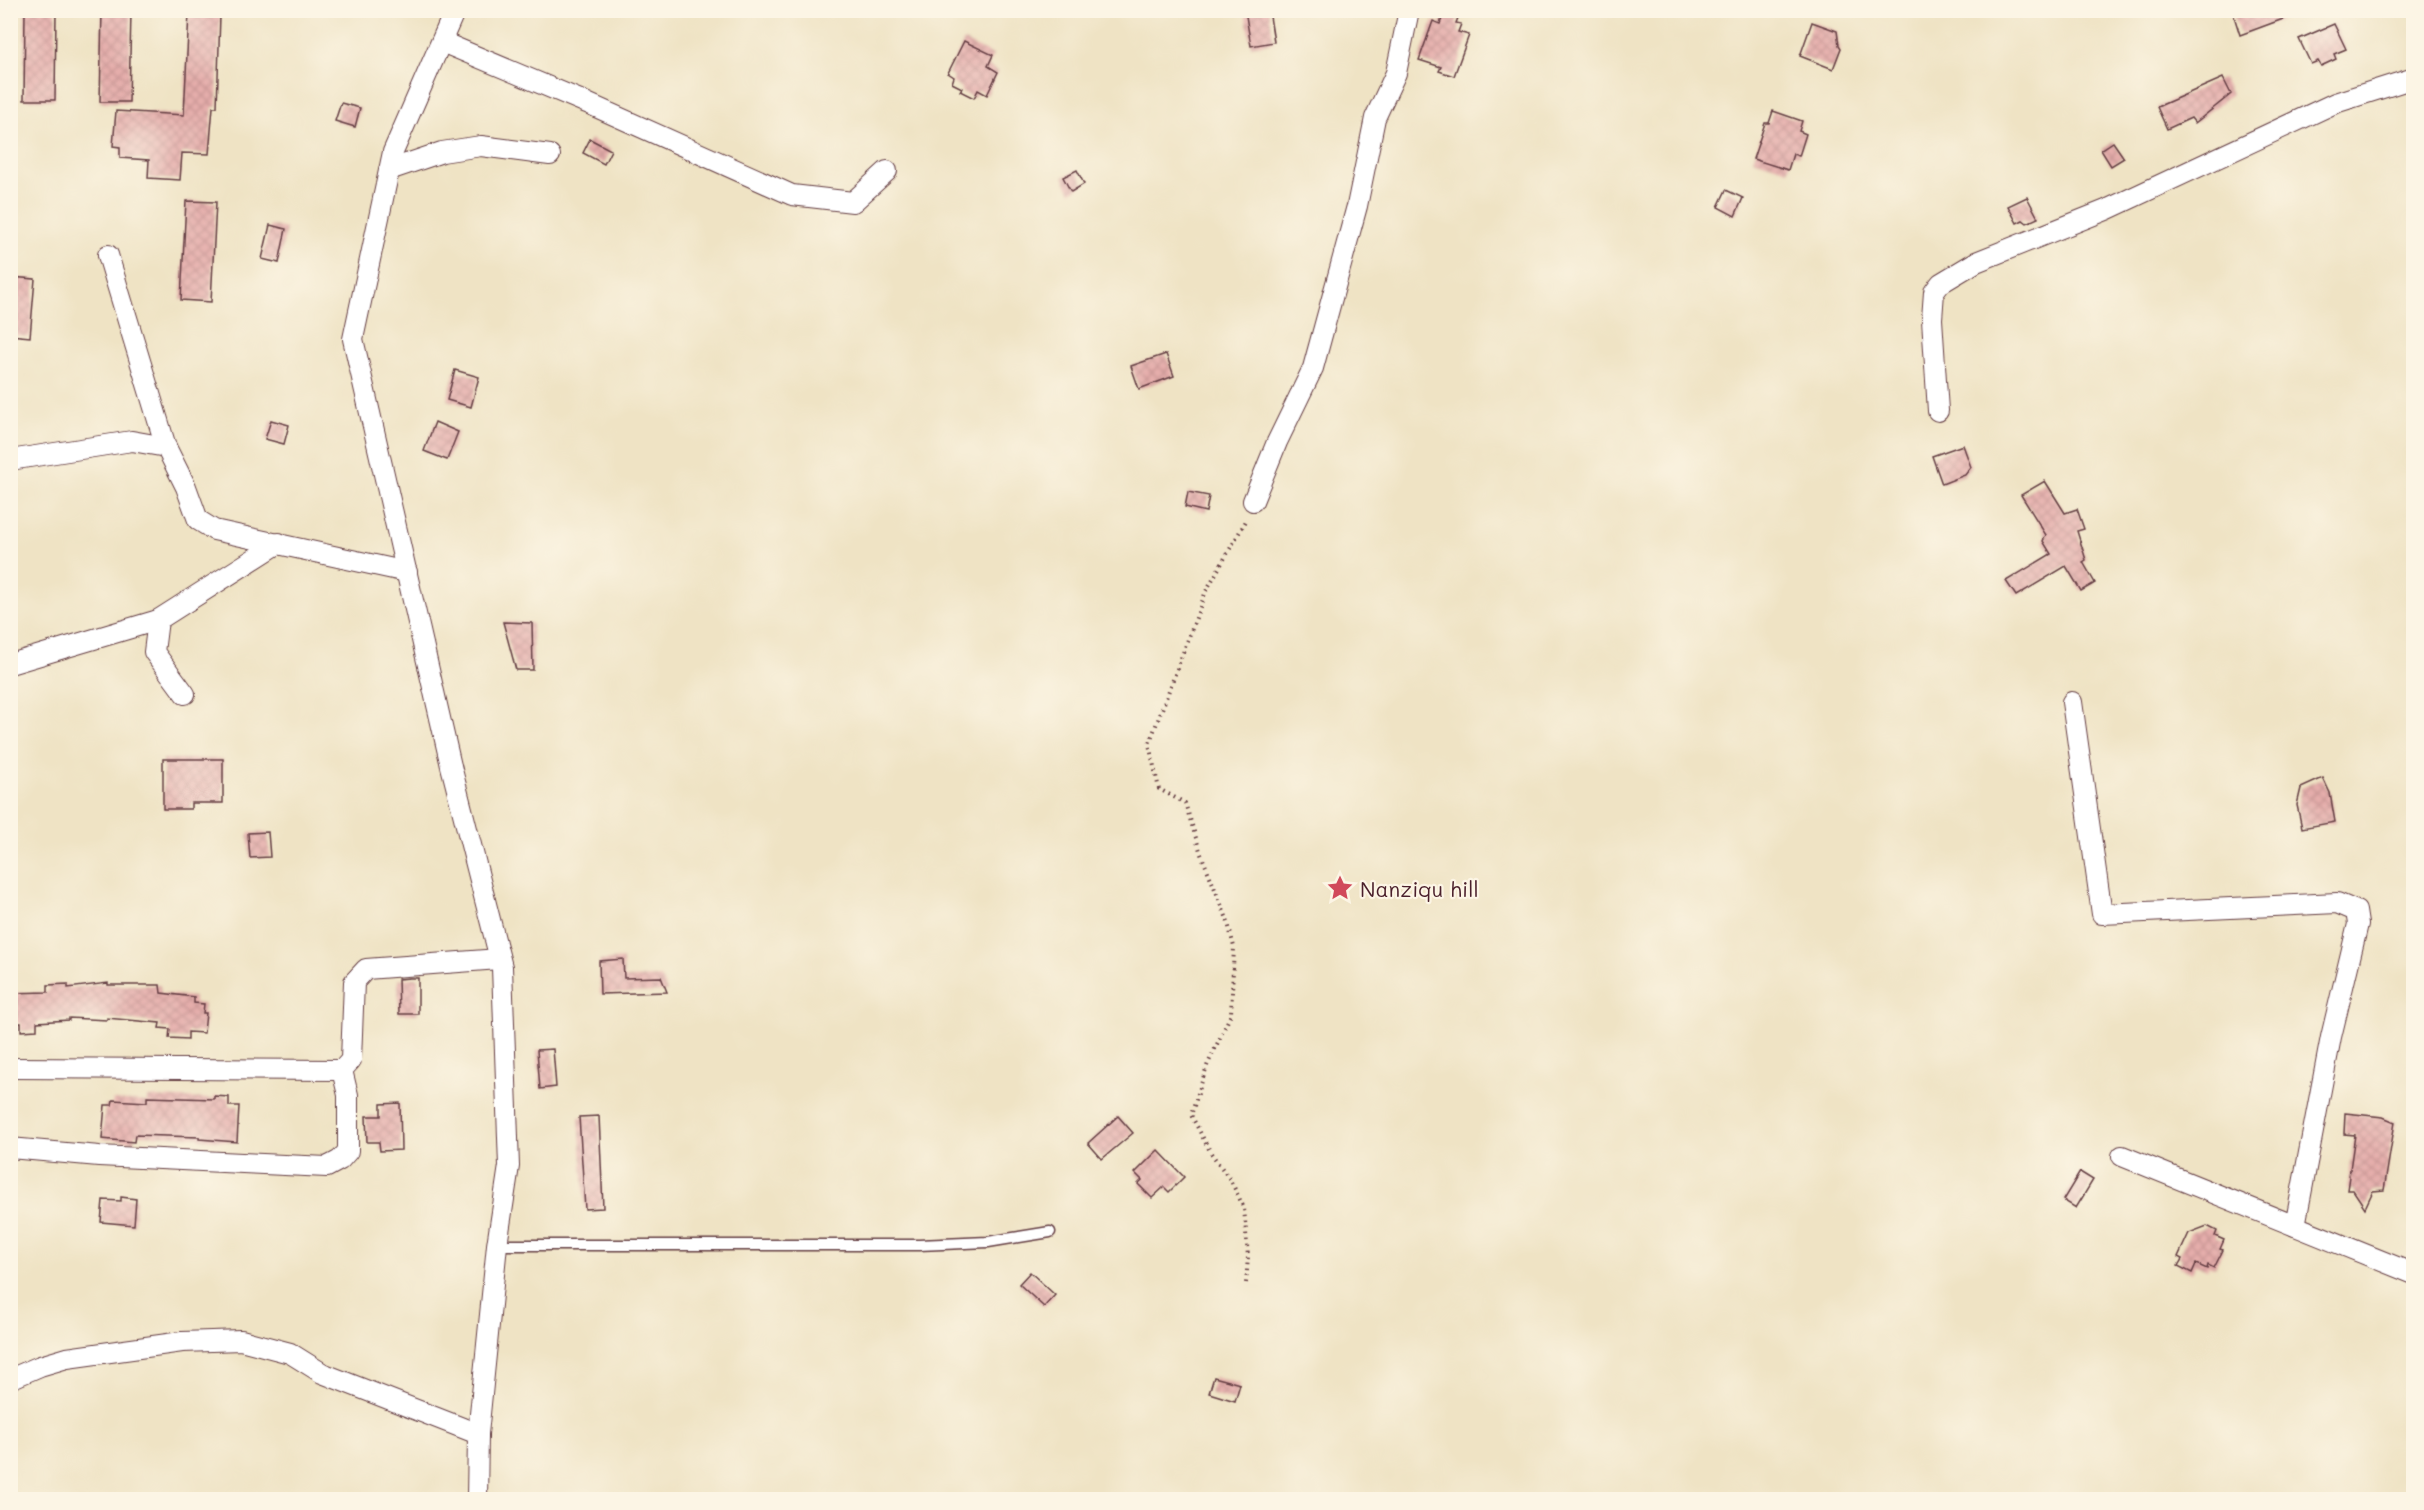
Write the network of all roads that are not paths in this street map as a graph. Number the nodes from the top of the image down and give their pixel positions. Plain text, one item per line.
1 (455, 10) edge
2 (1409, 10) edge
3 (442, 42) junction
4 (2414, 78) edge
5 (550, 155) dead end
6 (389, 170) junction
7 (887, 171) dead end
8 (108, 255) dead end
9 (1938, 411) dead end
10 (166, 447) junction
11 (10, 460) edge
12 (1253, 501) road end
13 (279, 543) junction
14 (406, 572) junction
15 (158, 620) junction
16 (10, 664) edge
17 (185, 694) dead end
18 (2073, 702) dead end
19 (500, 959) junction
20 (10, 1068) edge
21 (342, 1070) junction
22 (10, 1148) edge
23 (2122, 1156) dead end
24 (2295, 1226) junction
25 (1050, 1232) dead end
26 (497, 1245) junction
27 (2414, 1274) edge
28 (10, 1378) edge
29 (478, 1434) junction
30 (477, 1500) edge

1 - 3 street
2 - 12 street
3 - 6 street
3 - 7 street
4 - 9 street
5 - 6 street
6 - 14 street
8 - 10 street
10 - 11 street
10 - 13 street
13 - 14 street
13 - 15 street
14 - 19 street
15 - 16 street
15 - 17 street
18 - 24 street
19 - 21 street
19 - 26 street
20 - 21 street
21 - 22 street
23 - 24 street
24 - 27 street
25 - 26 lane
26 - 29 street
28 - 29 street
29 - 30 street

